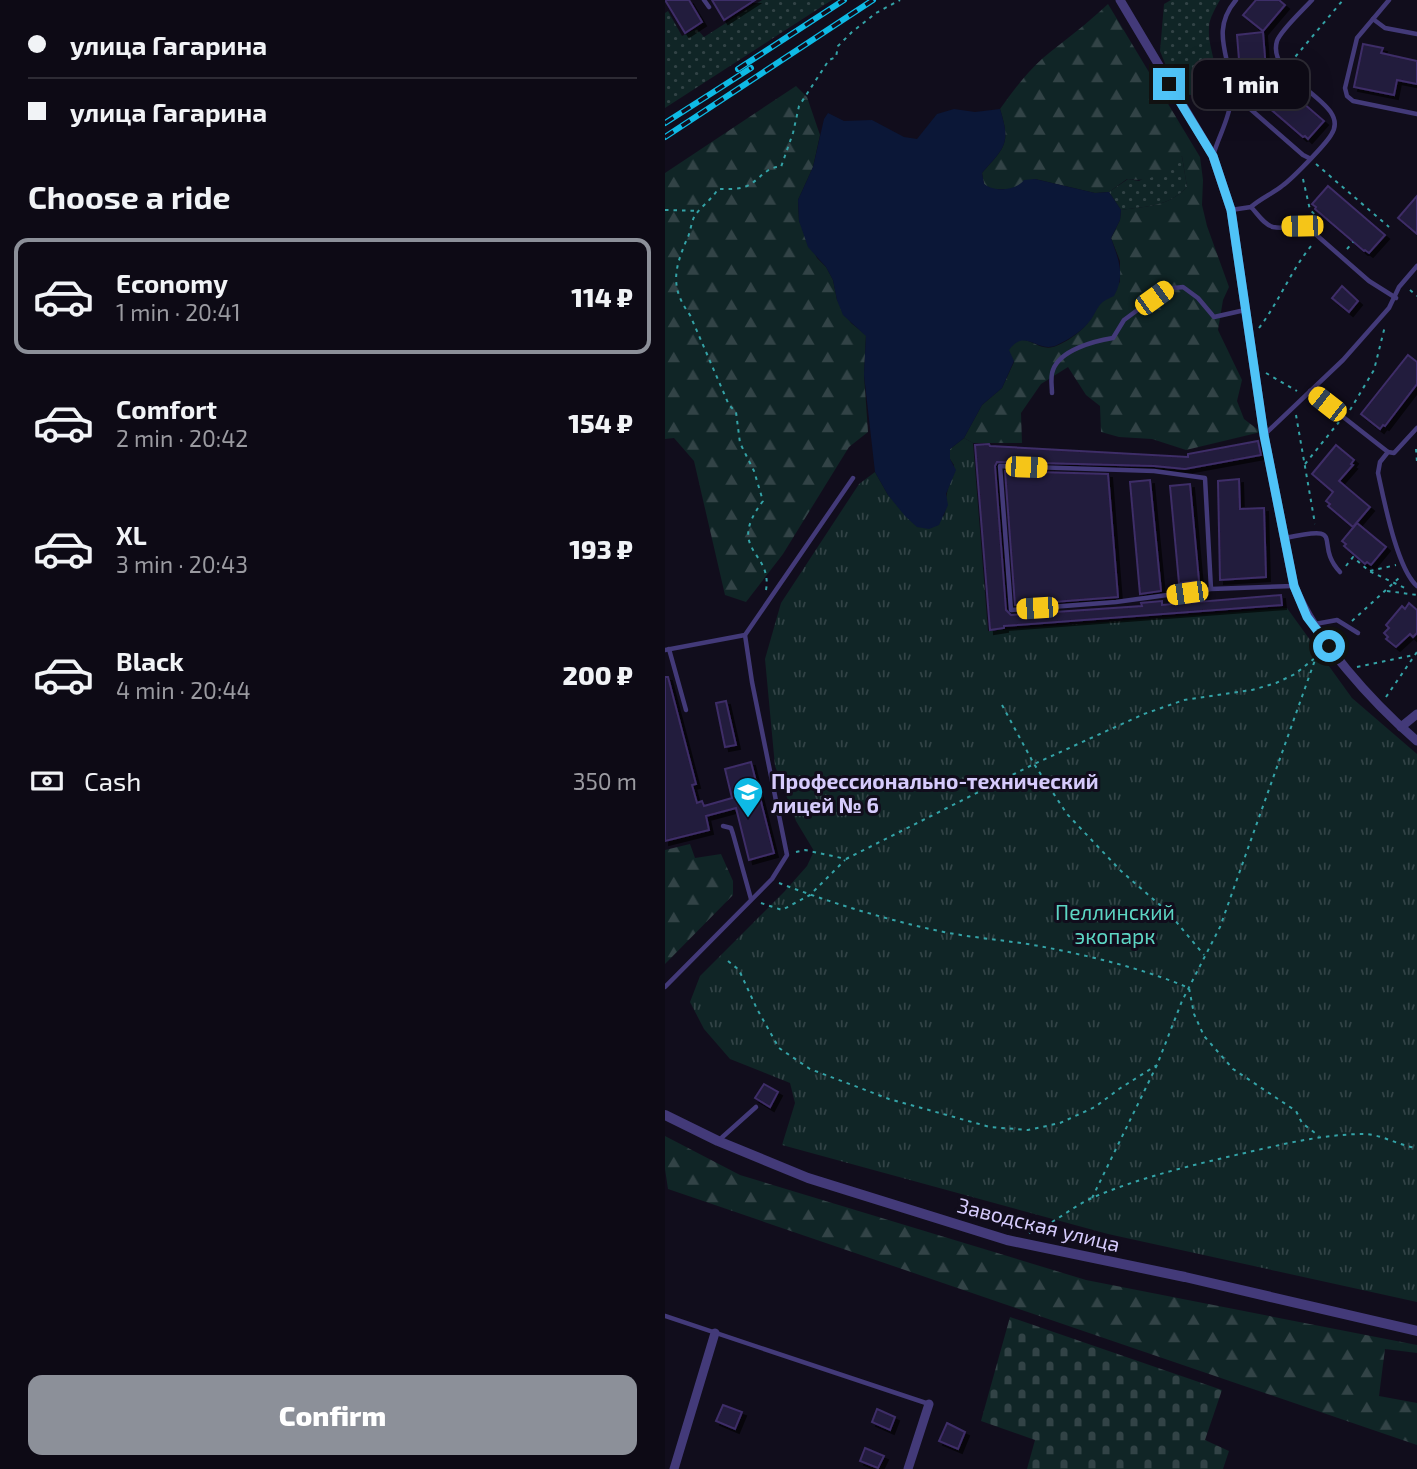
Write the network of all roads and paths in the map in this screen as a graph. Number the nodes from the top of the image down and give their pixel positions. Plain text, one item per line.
1 (704, 0) edge
2 (900, 0) edge
3 (1119, 0) edge
4 (1236, 0) edge
5 (1312, 0) edge
6 (1343, 0) edge
7 (1389, 0) edge
8 (709, 7) dead end
9 (1373, 19) junction
10 (1417, 34) edge
11 (1280, 64) junction
12 (1285, 69) junction
13 (1232, 98) junction
14 (1240, 100) junction
15 (1417, 114) edge
16 (1213, 156) junction
17 (1310, 158) junction
18 (1300, 168) junction
19 (1251, 207) junction
20 (665, 210) edge
21 (1231, 210) junction
22 (699, 211) junction
23 (1389, 228) dead end
24 (1313, 232) junction
25 (1319, 237) junction
26 (1353, 242) dead end
27 (1341, 257) junction
28 (1417, 266) edge
29 (1402, 283) junction
30 (1417, 296) edge
31 (1396, 298) junction
32 (1389, 308) junction
33 (1245, 309) junction
34 (1250, 340) junction
35 (1254, 364) junction
36 (1310, 391) junction
37 (1052, 393) dead end
38 (1306, 396) junction
39 (1295, 407) junction
40 (1344, 417) junction
41 (1417, 428) edge
42 (1264, 435) junction
43 (1416, 449) edge
44 (1388, 452) junction
45 (1417, 462) edge
46 (1305, 464) junction
47 (853, 478) dead end
48 (1316, 532) junction
49 (1284, 539) junction
50 (1402, 564) junction
51 (1369, 571) junction
52 (1340, 572) joint
53 (1405, 572) junction
54 (1394, 582) junction
55 (1294, 586) junction
56 (1417, 586) edge
57 (1211, 589) junction
58 (1385, 591) junction
59 (1417, 595) edge
60 (764, 596) dead end
61 (1313, 625) junction
62 (1347, 625) junction
63 (1358, 634) dead end
64 (745, 635) junction
65 (1329, 646) junction
66 (667, 650) edge
67 (1416, 653) edge
68 (1315, 658) junction
69 (1357, 667) dead end
70 (1002, 705) dead end
71 (1380, 705) junction
72 (686, 710) dead end
73 (1417, 714) edge
74 (1401, 727) junction
75 (1417, 741) edge
76 (1034, 764) junction
77 (723, 826) dead end
78 (787, 855) junction
79 (846, 859) junction
80 (772, 880) junction
81 (810, 895) junction
82 (751, 900) junction
83 (1206, 956) junction
84 (728, 961) dead end
85 (665, 987) edge
86 (1189, 988) junction
87 (1157, 1065) junction
88 (756, 1107) dead end
89 (665, 1115) edge
90 (1319, 1136) junction
91 (718, 1142) junction
92 (1417, 1148) edge
93 (1092, 1198) junction
94 (1037, 1237) dead end
95 (665, 1316) edge
96 (1417, 1331) edge
97 (715, 1333) junction
98 (929, 1404) joint
99 (674, 1469) edge
100 (908, 1469) edge

1 - 8 lane
2 - 22 path
3 - 16 street
4 - 13 lane
5 - 11 lane
6 - 12 path
7 - 9 lane
9 - 10 lane
9 - 15 lane
11 - 12 lane
11 - 14 path
12 - 17 lane
13 - 14 lane
13 - 16 lane
14 - 17 lane
16 - 21 street
17 - 18 lane
17 - 23 path
18 - 19 lane
18 - 24 path
19 - 21 lane
19 - 24 lane
20 - 22 path
21 - 33 street
22 - 60 path
24 - 25 lane
25 - 27 lane
25 - 34 path
26 - 27 path
27 - 31 lane
28 - 29 lane
29 - 30 path
29 - 31 lane
31 - 32 lane
32 - 36 lane
32 - 40 path
33 - 34 street
33 - 37 lane
34 - 35 street
35 - 38 path
35 - 42 street
36 - 38 lane
36 - 40 lane
38 - 39 lane
39 - 42 lane
39 - 46 path
40 - 44 lane
40 - 46 path
41 - 44 lane
42 - 49 street
43 - 45 path
44 - 50 lane
46 - 48 path
47 - 64 lane
48 - 49 lane
48 - 52 lane
49 - 55 street
50 - 51 path
50 - 53 lane
51 - 52 path
51 - 54 path
53 - 54 path
53 - 56 lane
54 - 58 path
54 - 59 path
55 - 57 lane
55 - 61 street
57 - 57 lane
58 - 59 path
58 - 62 path
61 - 62 lane
61 - 65 street
62 - 63 lane
64 - 66 lane
64 - 78 lane
65 - 68 path
65 - 71 street
66 - 72 lane
67 - 69 path
67 - 71 path
68 - 76 path
68 - 83 path
70 - 76 path
71 - 74 street
73 - 74 street
74 - 75 street
76 - 79 path
76 - 83 path
77 - 82 lane
78 - 79 path
78 - 80 lane
79 - 81 path
80 - 81 path
80 - 82 lane
81 - 82 path
81 - 86 path
82 - 85 lane
83 - 86 path
84 - 87 path
86 - 87 path
86 - 90 path
87 - 93 path
88 - 91 lane
89 - 91 street, Заводская улица
90 - 92 path
90 - 93 path
91 - 96 street, Заводская улица
93 - 94 path
95 - 97 lane
97 - 98 lane
97 - 99 street
98 - 100 street

